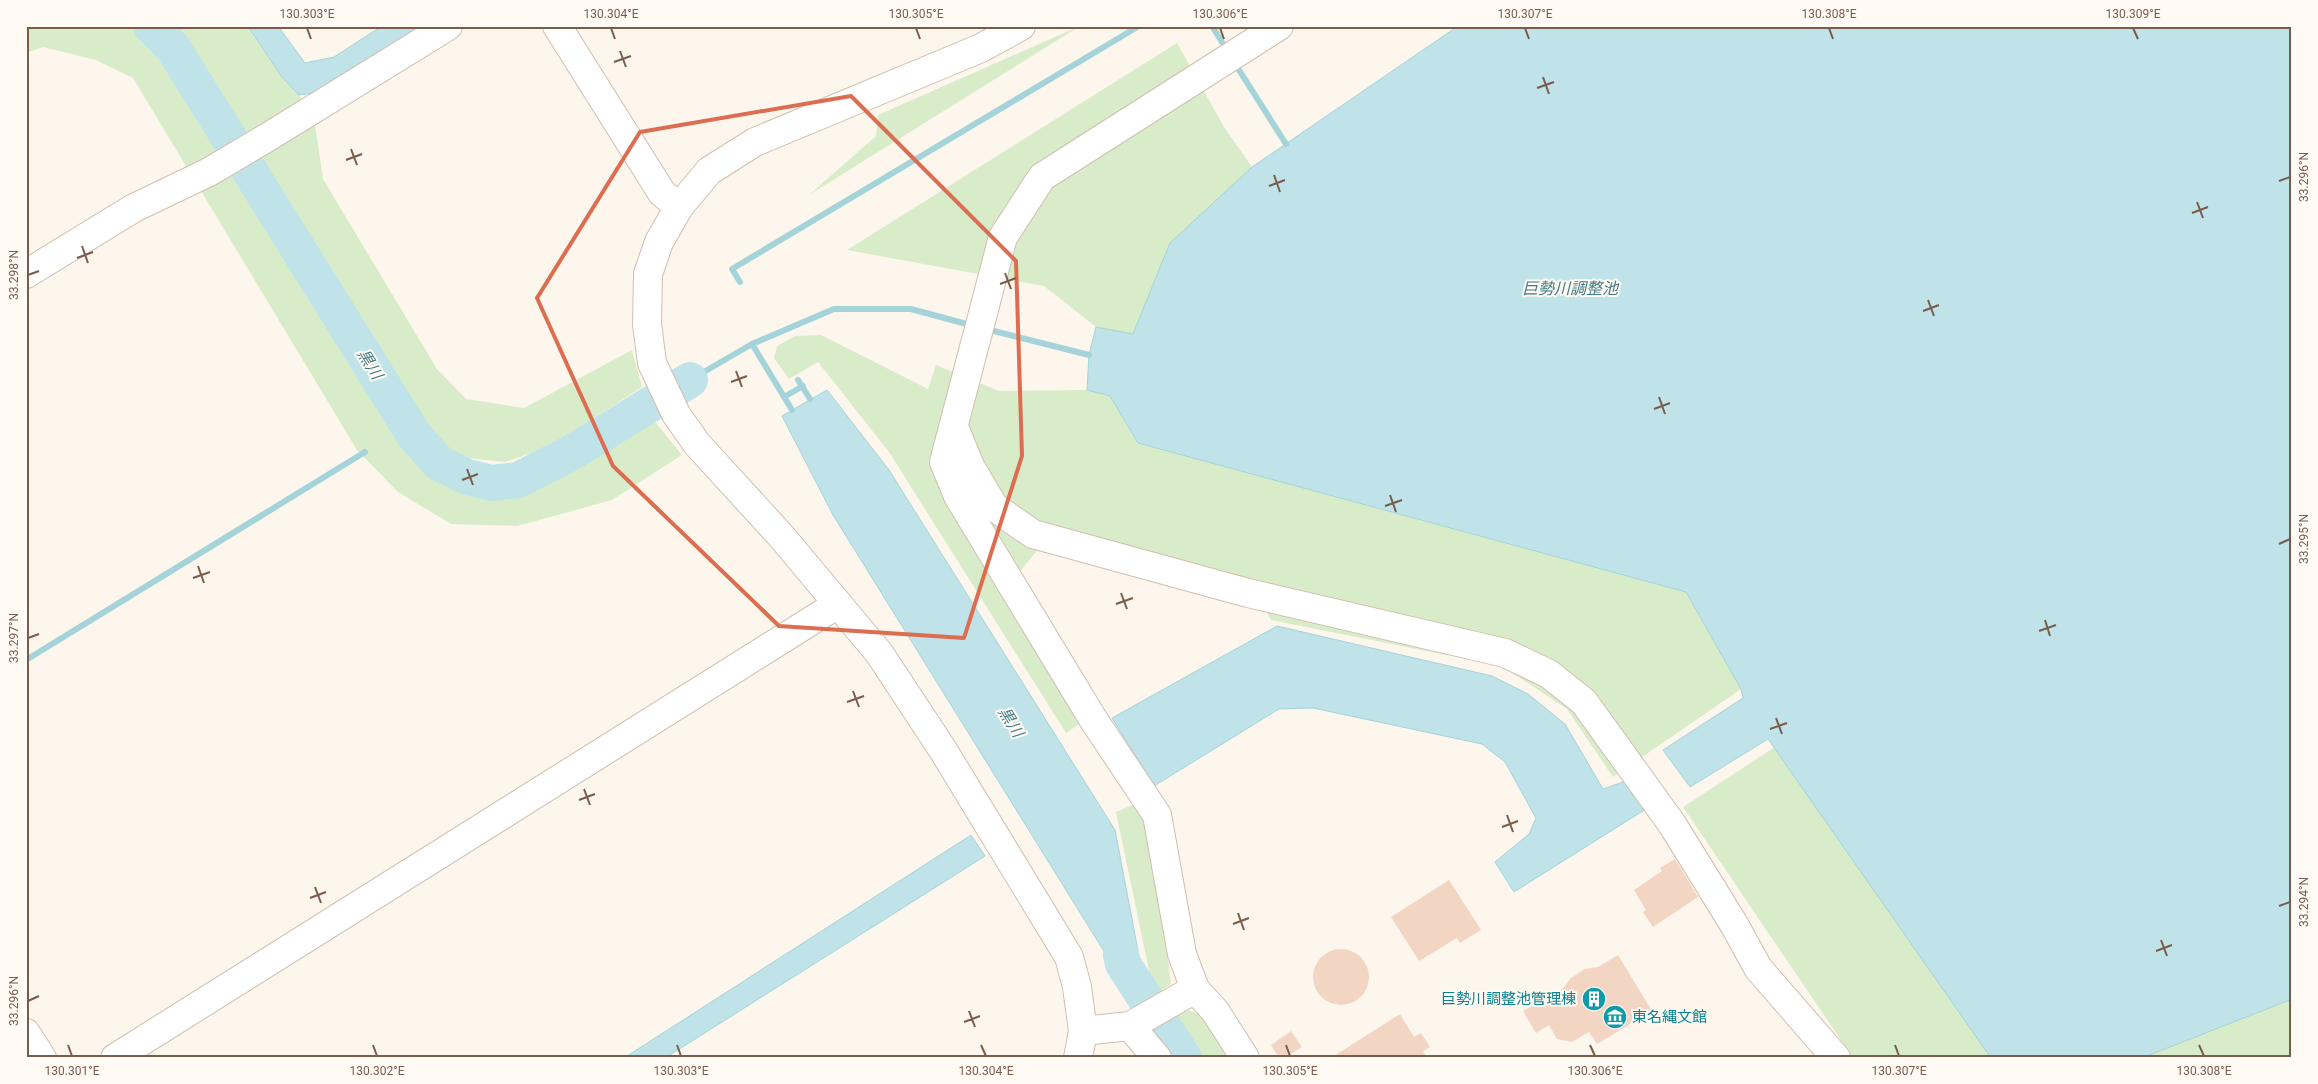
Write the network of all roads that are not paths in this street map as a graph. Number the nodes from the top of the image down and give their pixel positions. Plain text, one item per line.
1 (448, 26) edge
2 (557, 26) edge
3 (1021, 26) edge
4 (1279, 26) edge
5 (679, 207) junction
6 (26, 274) edge
7 (954, 427) junction
8 (838, 604) junction
9 (1195, 989) junction
10 (1130, 1026) junction
11 (1083, 1031) junction
12 (26, 1033) edge
13 (42, 1058) edge
14 (115, 1058) edge
15 (1078, 1058) edge
16 (1157, 1058) edge
17 (1245, 1058) edge
18 (1836, 1058) edge

1 - 6 street
2 - 5 street
3 - 5 street
4 - 7 street
5 - 8 street
7 - 9 street
7 - 18 street
8 - 11 street
8 - 14 street
9 - 10 street
9 - 17 street
10 - 11 street
10 - 16 street
11 - 15 street
12 - 13 street

